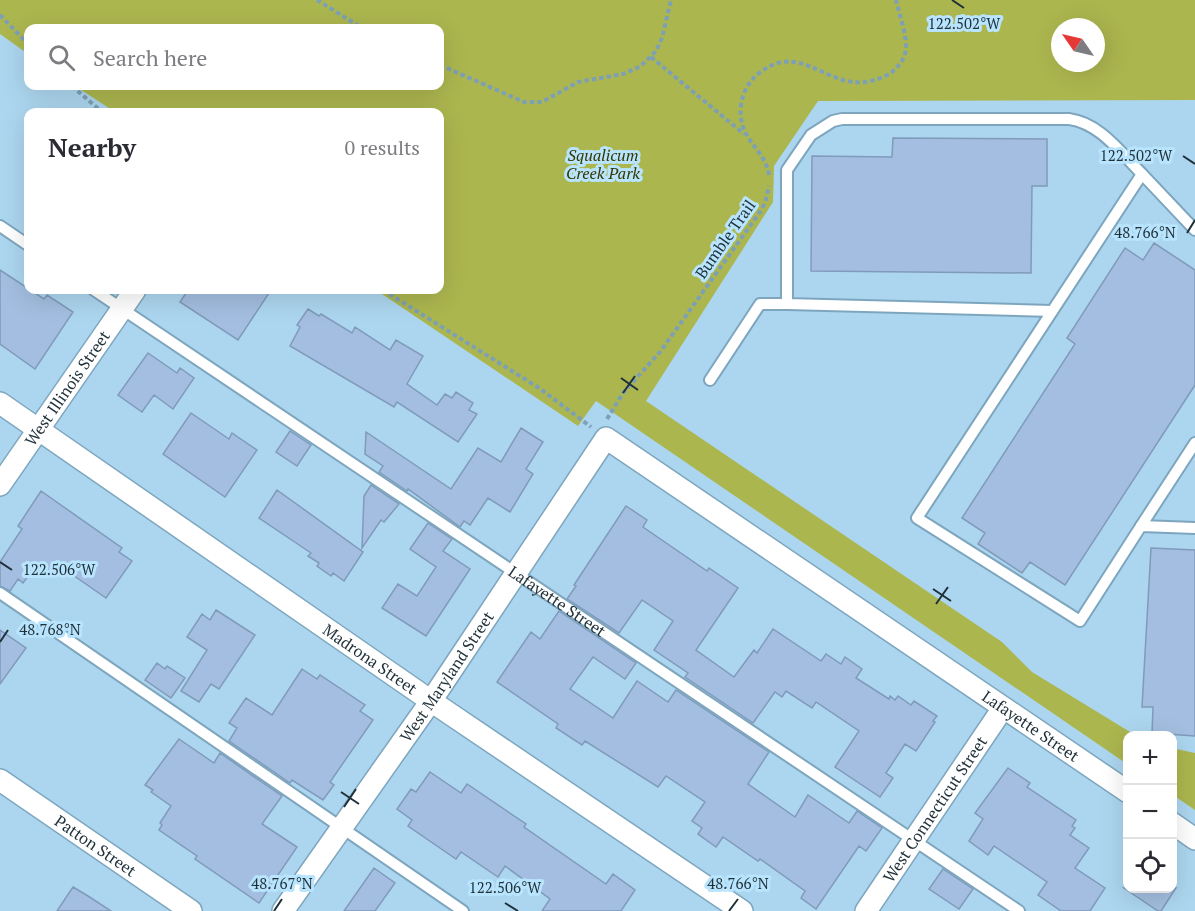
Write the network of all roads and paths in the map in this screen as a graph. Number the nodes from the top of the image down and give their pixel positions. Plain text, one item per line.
1 (317, 0) edge
2 (671, 0) edge
3 (896, 0) edge
4 (0, 15) edge
5 (356, 24) edge
6 (24, 40) edge
7 (651, 57) junction
8 (444, 67) edge
9 (77, 90) edge
10 (97, 108) edge
11 (745, 135) junction
12 (1142, 174) junction
13 (0, 226) edge
14 (1195, 230) edge
15 (24, 242) edge
16 (100, 294) edge
17 (132, 294) edge
18 (389, 294) edge
19 (787, 304) junction
20 (123, 309) junction
21 (1052, 311) junction
22 (710, 380) dead end
23 (0, 403) edge
24 (38, 428) junction
25 (606, 438) junction
26 (1195, 443) edge
27 (0, 485) edge
28 (1141, 526) junction
29 (1195, 528) edge
30 (516, 574) junction
31 (0, 593) edge
32 (431, 701) junction
33 (1003, 708) junction
34 (0, 780) edge
35 (1123, 789) edge
36 (1177, 826) edge
37 (341, 829) junction
38 (914, 839) junction
39 (1195, 839) edge
40 (191, 911) edge
41 (283, 911) edge
42 (463, 911) edge
43 (742, 911) edge
44 (866, 911) edge
45 (1020, 911) edge

1 - 5 path
2 - 7 path
3 - 11 path
4 - 6 path
7 - 8 path
7 - 11 path, Bumble Trail
9 - 10 path
11 - 25 path, Bumble Trail
12 - 14 lane
12 - 19 lane
12 - 21 lane
13 - 15 lane
16 - 20 lane, Lafayette Street
17 - 20 street, West Illinois Street
18 - 25 path
19 - 21 lane
19 - 22 lane
20 - 24 street, West Illinois Street
20 - 30 lane, Lafayette Street
21 - 28 lane
23 - 24 street, Madrona Street
24 - 27 street, West Illinois Street
24 - 32 street, Madrona Street
25 - 30 street, West Maryland Street
25 - 33 street, Lafayette Street
26 - 28 lane
28 - 29 lane
30 - 32 street, West Maryland Street
30 - 38 lane, Lafayette Street
31 - 37 lane
32 - 37 street, West Maryland Street
32 - 43 street, Madrona Street
33 - 35 street, Lafayette Street
33 - 38 street, West Connecticut Street
34 - 40 street, Patton Street
36 - 39 street
37 - 41 street, West Maryland Street
37 - 42 lane
38 - 44 street, West Connecticut Street
38 - 45 lane, Lafayette Street

